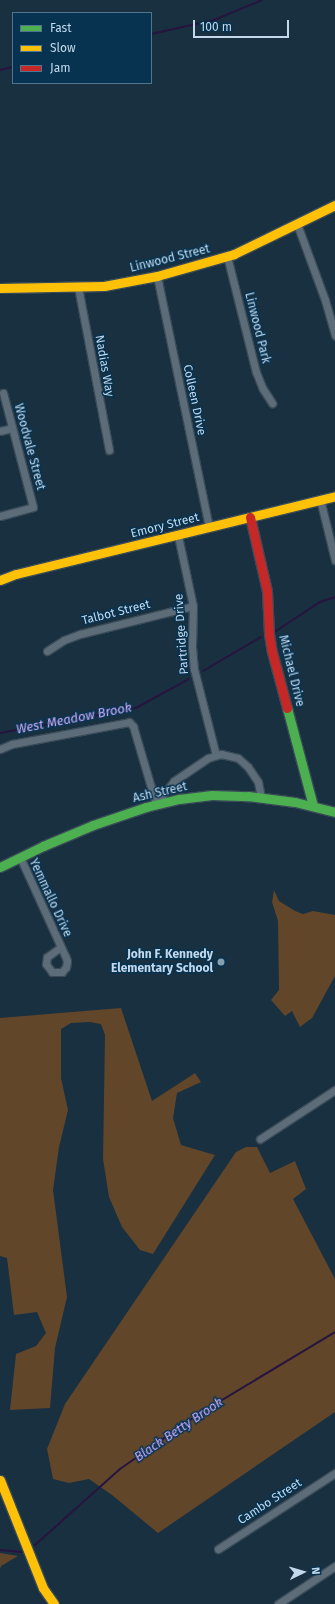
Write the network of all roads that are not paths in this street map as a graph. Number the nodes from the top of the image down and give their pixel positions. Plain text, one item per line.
1 (335, 205) edge
2 (297, 224) junction
3 (227, 256) junction
4 (157, 276) junction
5 (78, 287) junction
6 (0, 288) edge
7 (332, 312) edge
8 (335, 336) edge
9 (3, 393) dead end
10 (272, 403) dead end
11 (12, 428) junction
12 (0, 431) edge
13 (108, 450) dead end
14 (335, 496) edge
15 (320, 499) junction
16 (0, 516) edge
17 (250, 517) junction
18 (209, 528) junction
19 (178, 536) junction
20 (335, 560) edge
21 (0, 580) edge
22 (194, 606) junction
23 (47, 651) dead end
24 (0, 749) edge
25 (216, 755) junction
26 (261, 797) junction
27 (156, 804) junction
28 (313, 806) junction
29 (335, 812) edge
30 (20, 858) junction
31 (0, 867) edge
32 (61, 947) dead end
33 (335, 1090) edge
34 (260, 1140) dead end
35 (335, 1472) edge
36 (0, 1480) edge
37 (218, 1549) dead end
38 (335, 1566) edge
39 (54, 1604) edge
40 (278, 1604) edge

1 - 2 street, Linwood Street
2 - 3 street, Linwood Street
2 - 7 street
3 - 4 street, Linwood Street
3 - 10 street, Linwood Park
4 - 5 street, Linwood Street
4 - 18 street, Colleen Drive
5 - 6 street, Linwood Street
5 - 13 street, Nadias Way
7 - 8 street
9 - 11 street, Woodvale Street
11 - 12 street
11 - 16 street, Woodvale Street
14 - 15 street, Emory Street
15 - 17 street, Emory Street
15 - 20 street
17 - 18 street, Emory Street
17 - 28 street, Michael Drive
18 - 19 street, Emory Street
19 - 21 street, Emory Street
19 - 22 street, Partridge Drive
22 - 23 street, Talbot Street
22 - 25 street, Partridge Drive
24 - 27 street
25 - 26 street
25 - 27 street
26 - 27 street, Ash Street
26 - 28 street, Ash Street
27 - 30 street, Ash Street
28 - 29 street, Ash Street
30 - 31 street, Ash Street
30 - 32 street, Yemmallo Drive
33 - 34 street
35 - 37 street, Cambo Street
36 - 39 street
38 - 40 street

